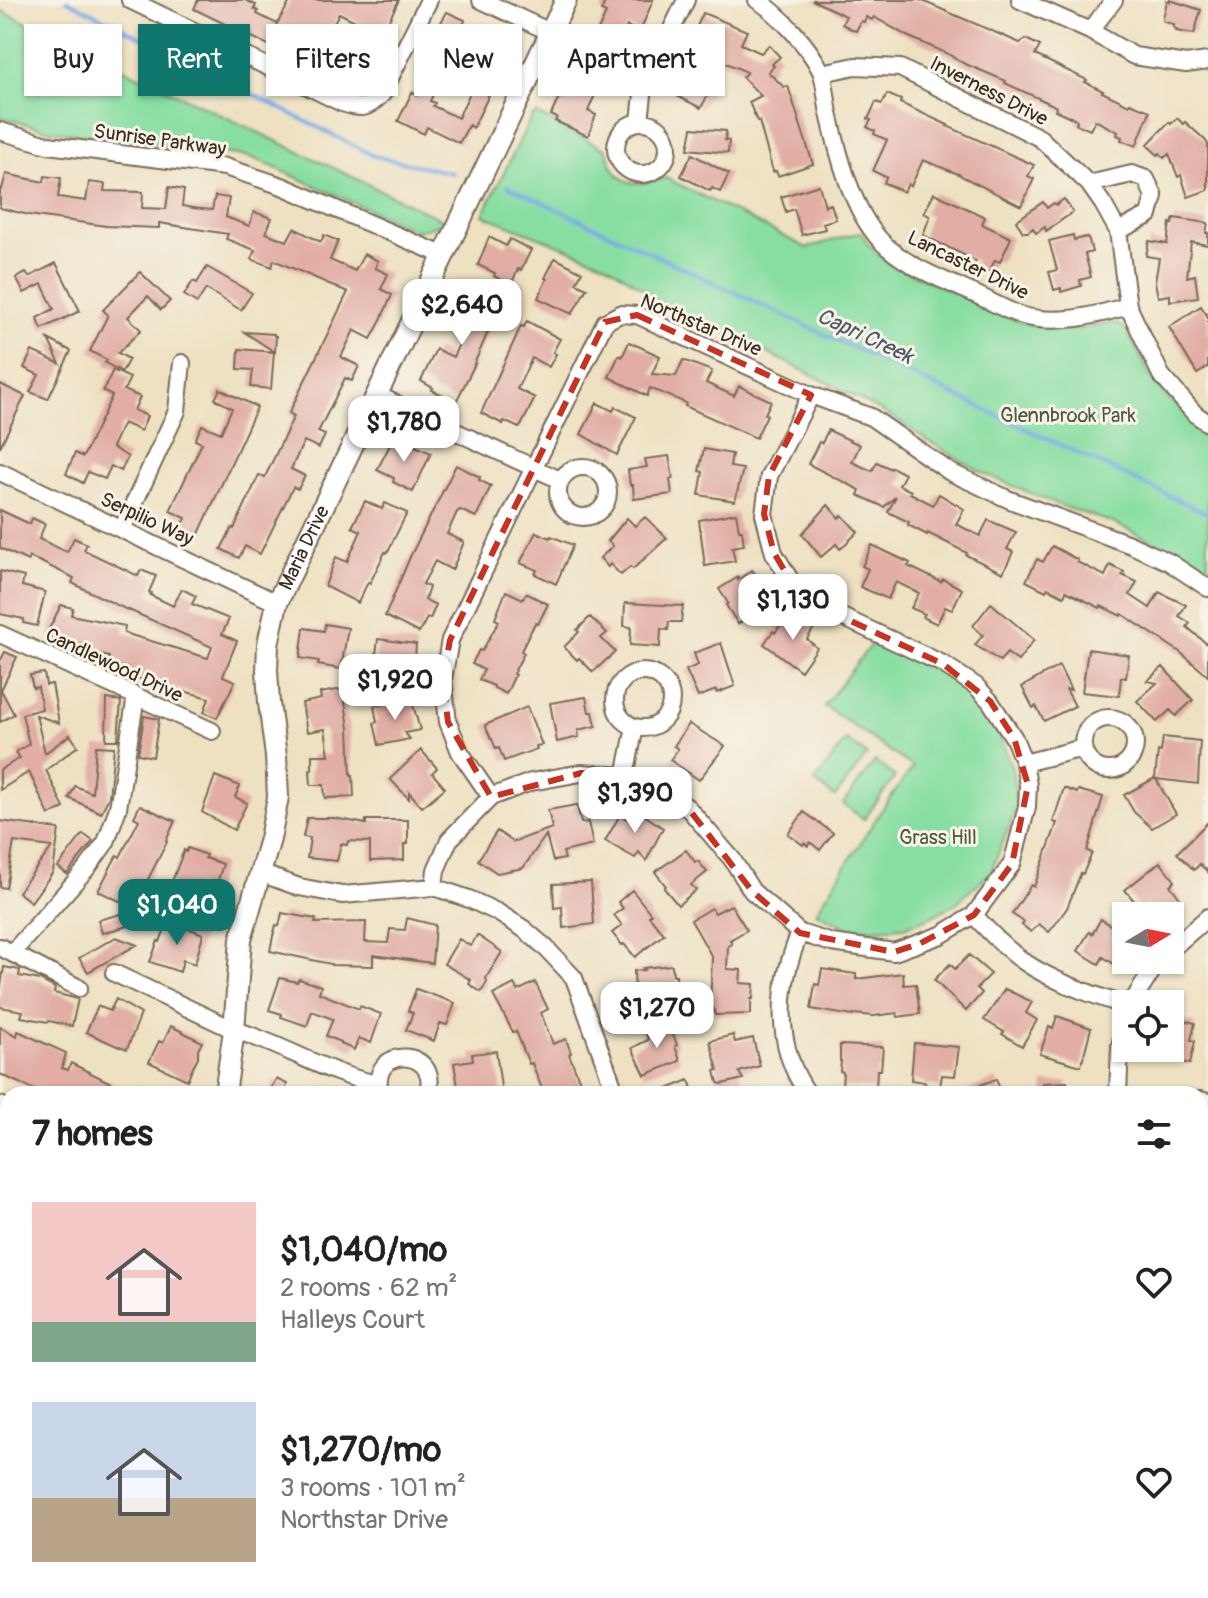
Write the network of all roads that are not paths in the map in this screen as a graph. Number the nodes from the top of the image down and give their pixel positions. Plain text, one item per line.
1 (130, 0) edge
2 (429, 0) edge
3 (481, 0) edge
4 (566, 0) edge
5 (686, 0) edge
6 (757, 0) edge
7 (1020, 0) edge
8 (1114, 0) edge
9 (554, 24) edge
10 (538, 26) edge
11 (1090, 31) junction
12 (538, 58) edge
13 (1208, 61) edge
14 (822, 73) junction
15 (640, 121) dead end
16 (0, 131) edge
17 (1089, 184) junction
18 (1118, 231) junction
19 (445, 256) junction
20 (1128, 306) junction
21 (182, 363) dead end
22 (377, 395) junction
23 (811, 395) junction
24 (1208, 423) edge
25 (535, 469) junction
26 (0, 472) edge
27 (560, 480) dead end
28 (122, 529) junction
29 (1208, 588) edge
30 (277, 603) junction
31 (0, 634) edge
32 (136, 696) junction
33 (635, 727) dead end
34 (212, 731) dead end
35 (1083, 748) dead end
36 (1024, 763) junction
37 (625, 776) junction
38 (491, 797) junction
39 (260, 873) junction
40 (434, 887) junction
41 (974, 915) junction
42 (1208, 917) edge
43 (800, 933) junction
44 (1184, 938) edge
45 (6, 950) edge
46 (114, 973) dead end
47 (79, 988) dead end
48 (1112, 1000) edge
49 (234, 1030) junction
50 (1119, 1062) edge
51 (226, 1086) edge
52 (372, 1086) edge
53 (380, 1086) edge
54 (429, 1086) edge
55 (613, 1086) edge
56 (802, 1086) edge
57 (1118, 1086) edge

1 - 2 street
3 - 10 street
4 - 9 street, Maria Drive
5 - 15 street
6 - 14 street, Lancaster Drive
7 - 11 street
8 - 11 street
11 - 13 street
12 - 19 street, Maria Drive
14 - 17 street, Inverness Drive
14 - 20 street, Lancaster Drive
16 - 19 street, Sunrise Parkway
17 - 18 street, Inverness Drive
17 - 18 street
18 - 20 street, Inverness Drive
19 - 22 street, Maria Drive
20 - 24 street, Inverness Drive
21 - 28 street
22 - 25 street
22 - 30 street, Maria Drive
23 - 25 street, Northstar Drive
23 - 29 street, Northstar Drive
23 - 36 street
25 - 27 street
25 - 38 street, Northstar Drive
26 - 28 street, Serpilio Way
28 - 30 street, Serpilio Way
30 - 39 street, Maria Drive
31 - 32 street, Candlewood Drive
32 - 34 street, Candlewood Drive
32 - 45 street
33 - 37 street
35 - 36 street
36 - 41 street
37 - 38 street
37 - 43 street
38 - 40 street
39 - 40 street
39 - 49 street, Maria Drive
40 - 55 street
41 - 43 street
41 - 48 street
42 - 44 street
43 - 56 street
45 - 47 street
46 - 49 street
49 - 51 street, Maria Drive
49 - 52 street
50 - 57 street
53 - 54 street

